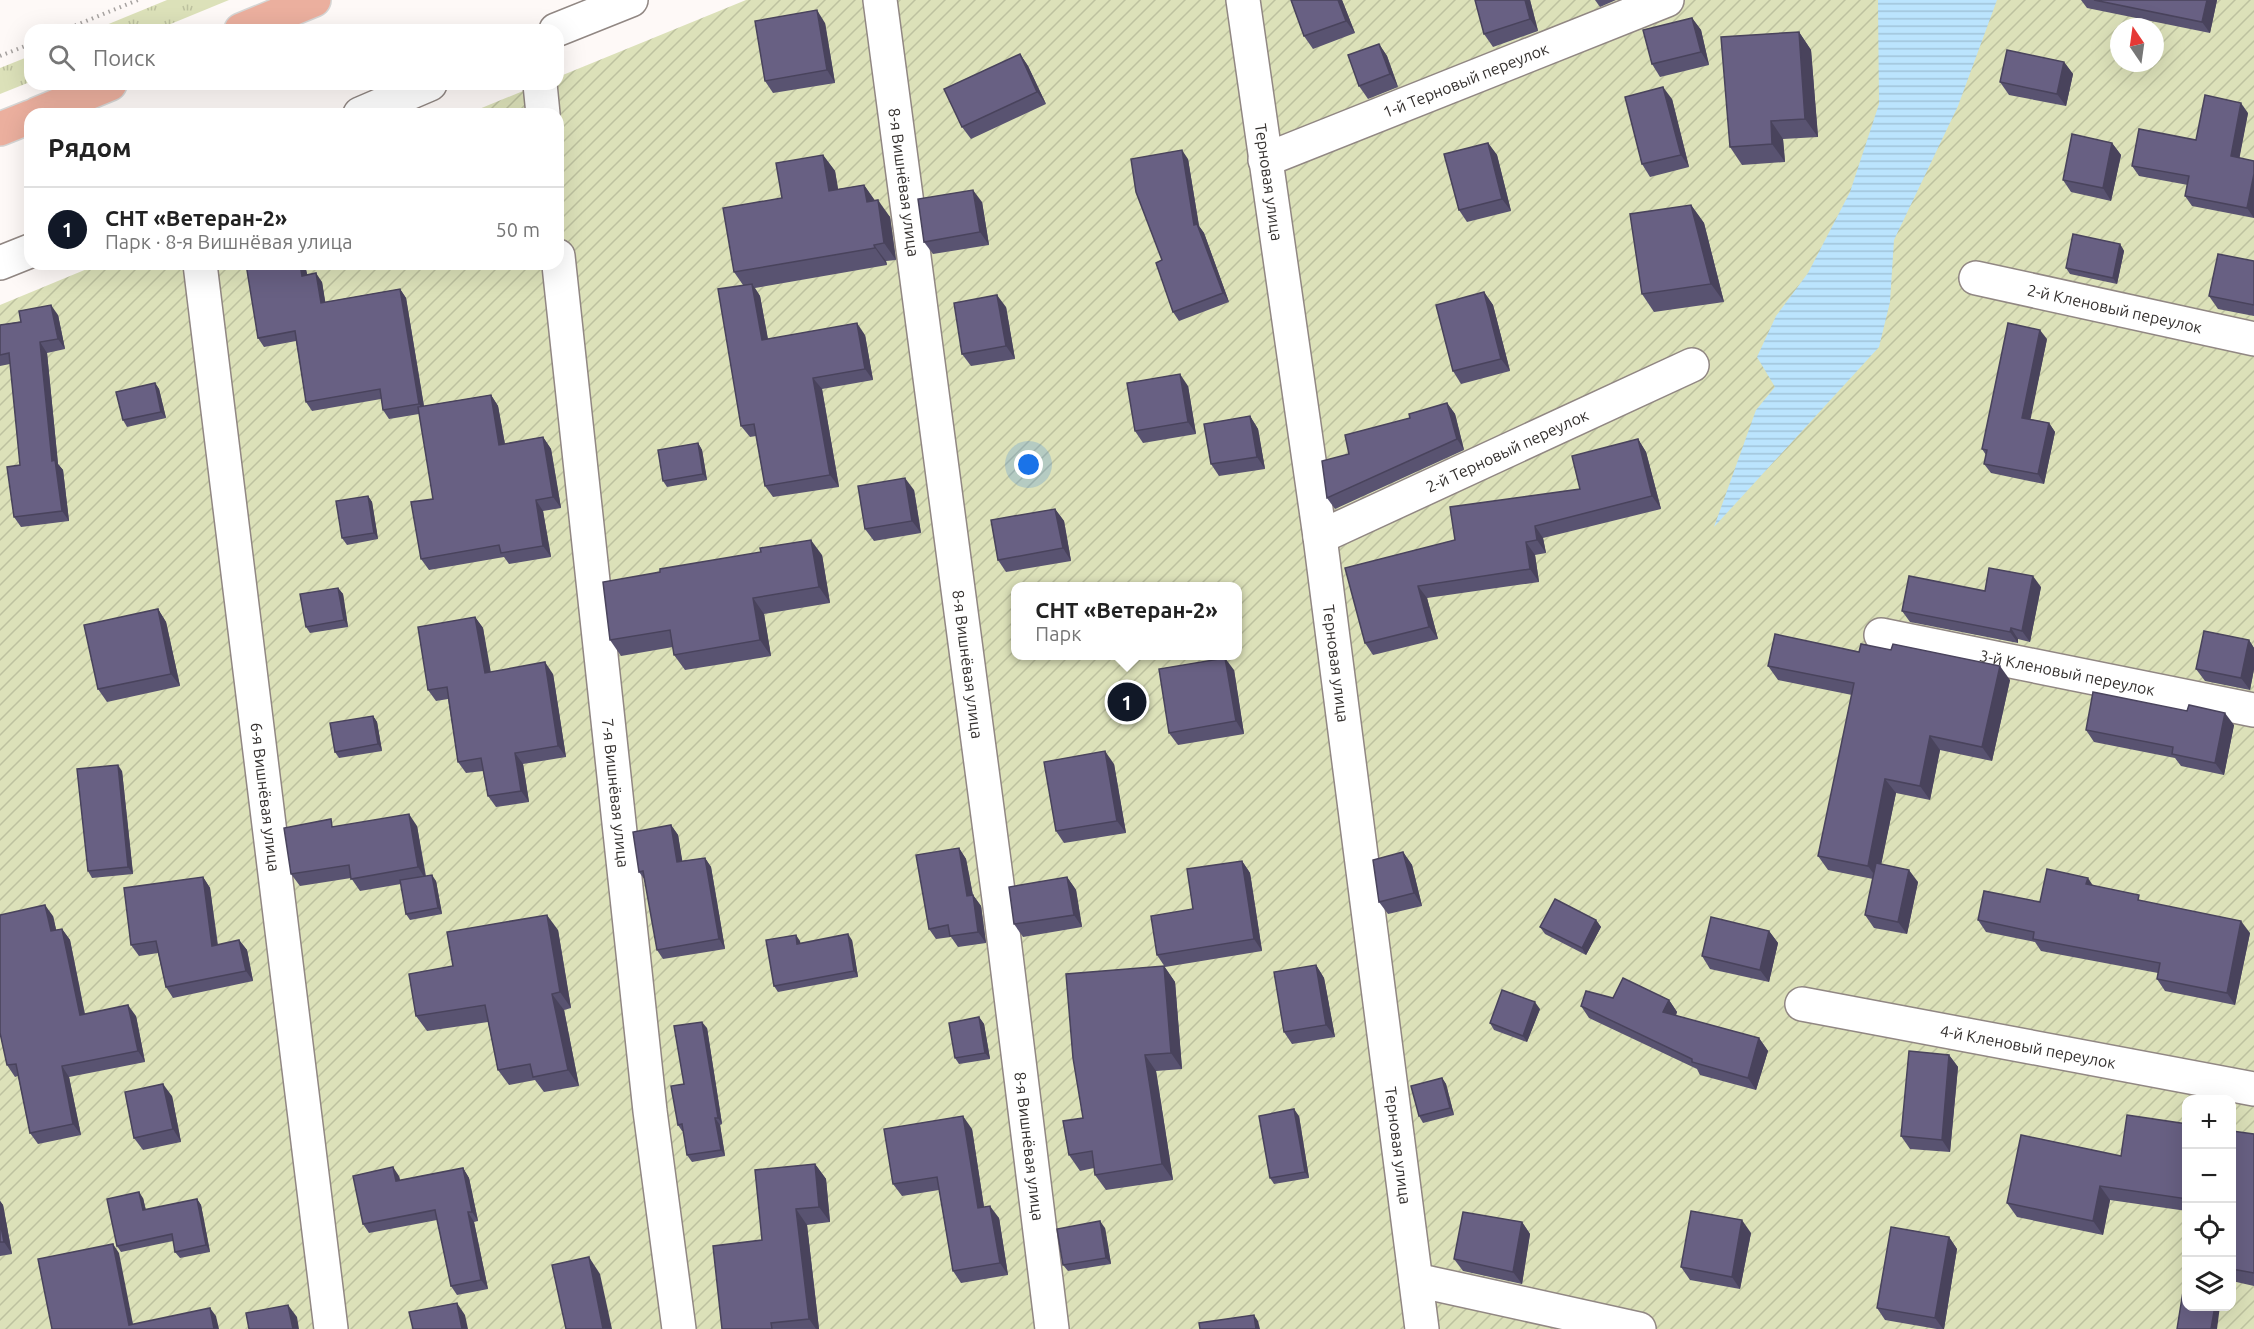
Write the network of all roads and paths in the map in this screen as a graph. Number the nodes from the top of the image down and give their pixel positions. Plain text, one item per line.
1 (138, 0) edge
2 (314, 0) edge
3 (631, 0) edge
4 (880, 0) edge
5 (1243, 0) edge
6 (1667, 0) edge
7 (79, 24) edge
8 (256, 24) edge
9 (564, 27) edge
10 (24, 46) edge
11 (0, 56) edge
12 (95, 90) edge
13 (416, 90) edge
14 (541, 90) edge
15 (52, 108) edge
16 (374, 108) edge
17 (542, 108) edge
18 (24, 119) edge
19 (0, 129) edge
20 (1265, 160) junction
21 (24, 253) edge
22 (0, 263) edge
23 (201, 270) edge
24 (560, 270) edge
25 (1976, 278) dead end
26 (2254, 339) edge
27 (1692, 365) dead end
28 (1320, 537) junction
29 (1881, 635) dead end
30 (2254, 710) edge
31 (1802, 1004) dead end
32 (2254, 1089) edge
33 (1416, 1280) junction
34 (330, 1329) edge
35 (679, 1329) edge
36 (1052, 1329) edge
37 (1422, 1329) edge
38 (1639, 1329) edge

1 - 7 path
2 - 8 main road
3 - 9 street
4 - 36 street, 8-я Вишнёвая улица
5 - 20 street, Терновая улица
6 - 20 street, 1-й Терновый переулок
10 - 11 path
12 - 15 main road
13 - 16 street
14 - 17 street
18 - 19 main road
20 - 28 street, Терновая улица
21 - 22 street
23 - 34 street, 6-я Вишнёвая улица
24 - 35 street, 7-я Вишнёвая улица
25 - 26 street, 2-й Кленовый переулок
27 - 28 street, 2-й Терновый переулок
28 - 33 street, Терновая улица
29 - 30 street, 3-й Кленовый переулок
31 - 32 street, 4-й Кленовый переулок
33 - 37 street, Терновая улица
33 - 38 street

